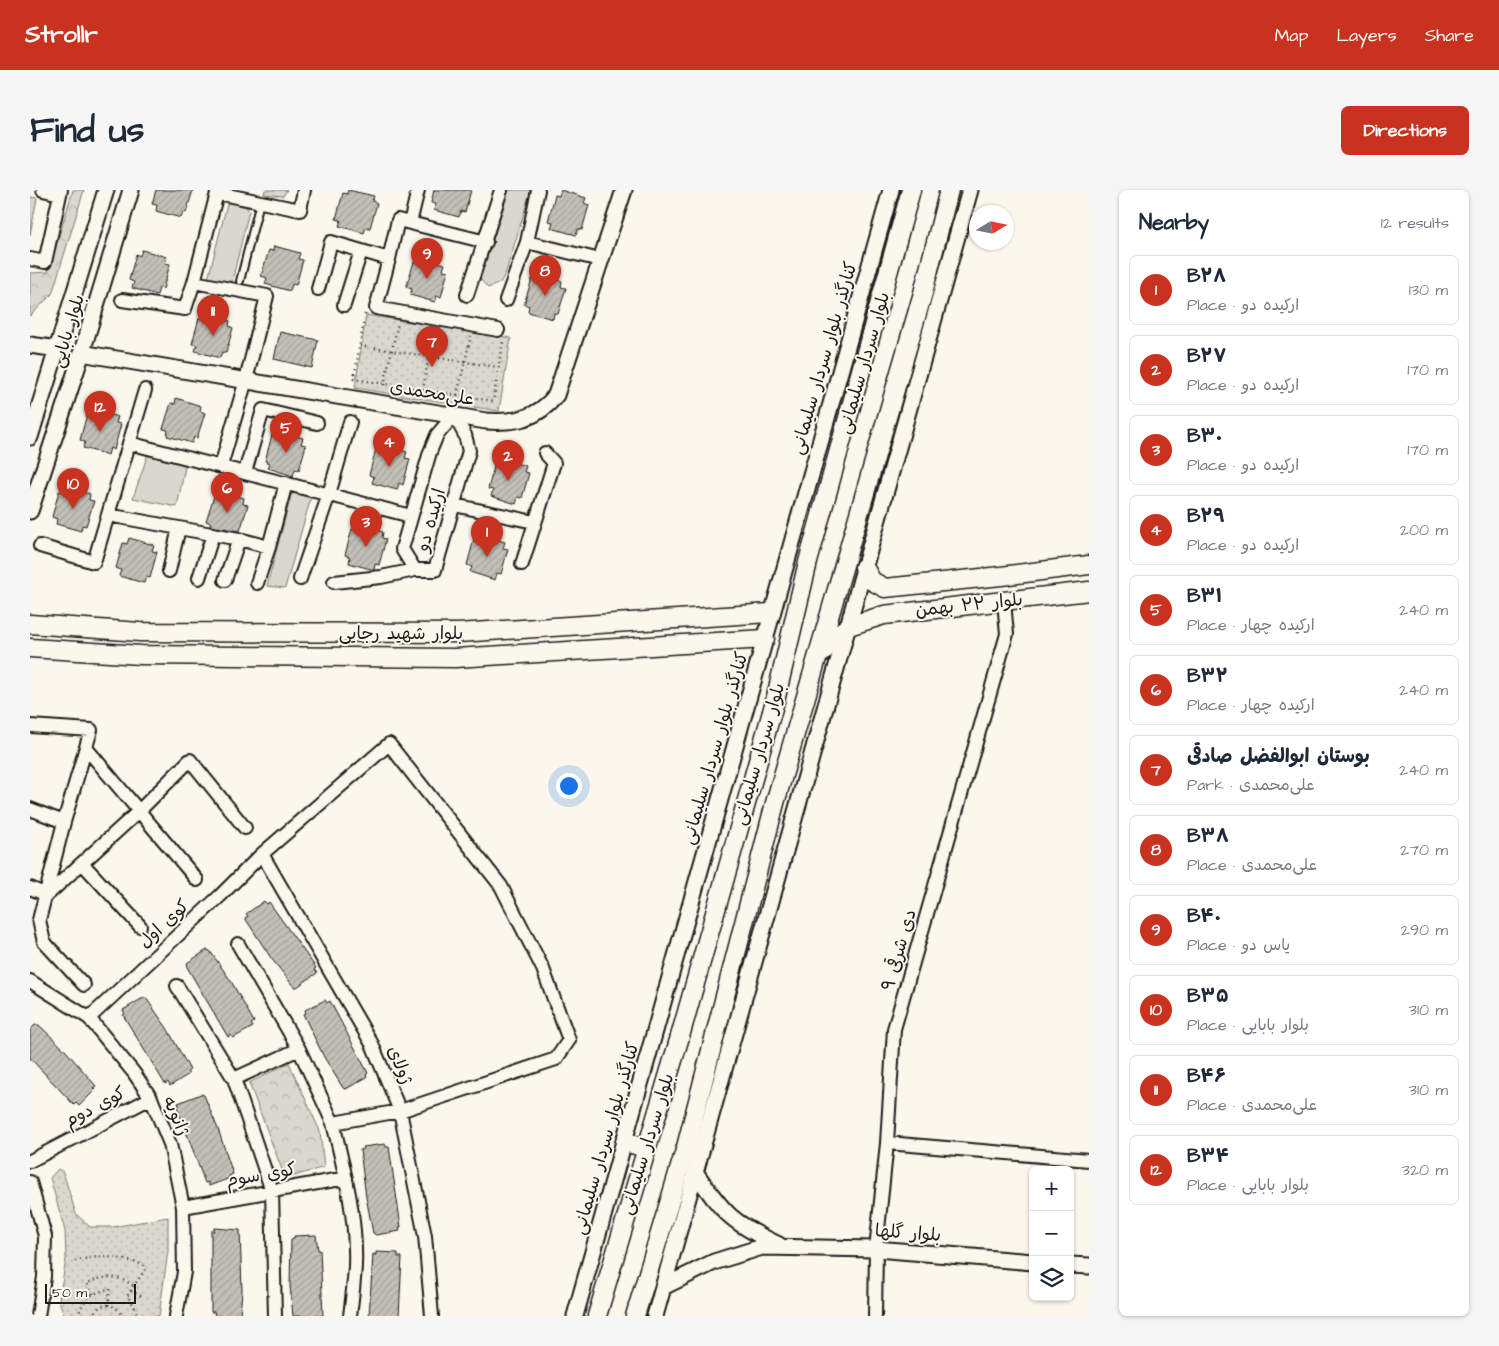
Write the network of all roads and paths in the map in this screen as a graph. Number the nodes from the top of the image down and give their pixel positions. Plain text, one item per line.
1 (42, 190) edge
2 (106, 190) edge
3 (131, 190) edge
4 (304, 190) edge
5 (418, 190) edge
6 (501, 190) edge
7 (538, 190) edge
8 (624, 190) edge
9 (891, 190) edge
10 (949, 190) edge
11 (970, 190) edge
12 (908, 191) edge
13 (61, 192) edge
14 (260, 202) junction
15 (410, 223) junction
16 (486, 242) junction
17 (528, 242) junction
18 (361, 251) junction
19 (30, 259) edge
20 (389, 259) junction
21 (600, 260) junction
22 (889, 274) junction
23 (240, 281) dead end
24 (194, 282) junction
25 (318, 289) dead end
26 (467, 296) dead end
27 (122, 300) dead end
28 (506, 300) dead end
29 (861, 301) junction
30 (344, 305) dead end
31 (374, 315) dead end
32 (399, 319) dead end
33 (434, 324) dead end
34 (472, 330) dead end
35 (501, 333) joint
36 (30, 345) edge
37 (360, 346) junction
38 (58, 348) junction
39 (392, 351) junction
40 (81, 353) junction
41 (429, 357) junction
42 (465, 362) junction
43 (498, 367) junction
44 (246, 380) junction
45 (384, 385) junction
46 (145, 390) dead end
47 (423, 390) junction
48 (457, 395) junction
49 (454, 415) junction
50 (350, 422) dead end
51 (317, 423) dead end
52 (30, 437) edge
53 (129, 443) junction
54 (545, 453) dead end
55 (221, 466) junction
56 (244, 472) junction
57 (286, 483) junction
58 (329, 494) junction
59 (454, 505) junction
60 (30, 510) edge
61 (108, 515) junction
62 (412, 516) junction
63 (534, 522) junction
64 (179, 528) junction
65 (213, 534) junction
66 (239, 539) junction
67 (40, 546) dead end
68 (269, 548) junction
69 (522, 564) dead end
70 (1089, 565) edge
71 (864, 567) junction
72 (415, 570) junction
73 (169, 571) dead end
74 (200, 578) dead end
75 (300, 579) dead end
76 (224, 580) dead end
77 (334, 582) dead end
78 (257, 583) dead end
79 (885, 588) junction
80 (1089, 590) edge
81 (1004, 602) junction
82 (771, 613) junction
83 (884, 615) junction
84 (655, 621) junction
85 (30, 624) edge
86 (849, 626) junction
87 (765, 639) junction
88 (653, 646) junction
89 (30, 648) edge
90 (818, 658) junction
91 (30, 726) edge
92 (86, 748) junction
93 (30, 809) edge
94 (138, 812) junction
95 (64, 822) junction
96 (245, 828) dead end
97 (733, 847) junction
98 (262, 854) junction
99 (759, 862) junction
100 (82, 863) junction
101 (197, 880) dead end
102 (30, 888) edge
103 (47, 894) junction
104 (717, 904) junction
105 (747, 908) junction
106 (140, 926) dead end
107 (238, 944) dead end
108 (30, 981) edge
109 (84, 985) dead end
110 (177, 986) dead end
111 (89, 1018) junction
112 (299, 1049) junction
113 (234, 1079) junction
114 (150, 1098) junction
115 (400, 1111) junction
116 (333, 1123) junction
117 (624, 1142) junction
118 (887, 1144) junction
119 (645, 1148) junction
120 (1089, 1160) edge
121 (30, 1161) edge
122 (695, 1172) junction
123 (346, 1178) junction
124 (30, 1182) edge
125 (272, 1191) junction
126 (183, 1207) junction
127 (780, 1246) junction
128 (876, 1249) junction
129 (75, 1261) dead end
130 (1029, 1262) edge
131 (1074, 1265) edge
132 (1089, 1266) edge
133 (134, 1286) junction
134 (663, 1287) junction
135 (131, 1291) junction
136 (93, 1294) junction
137 (141, 1296) dead end
138 (108, 1305) junction
139 (38, 1316) edge
140 (78, 1316) edge
141 (92, 1316) edge
142 (122, 1316) edge
143 (138, 1316) edge
144 (176, 1316) edge
145 (274, 1316) edge
146 (350, 1316) edge
147 (432, 1316) edge
148 (575, 1316) edge
149 (597, 1316) edge
150 (636, 1316) edge
151 (655, 1316) edge
152 (875, 1316) edge

1 - 13 street
2 - 38 street, بلوار بابایی
3 - 40 street, بلوار بابایی
4 - 14 street
5 - 15 street
6 - 16 street
7 - 17 street
8 - 21 street, علی‌محمدی
9 - 29 street, کنارگذر بلوار سردار سلیمانی
10 - 90 main road, بلوار سردار سلیمانی
11 - 71 street
12 - 22 main road, بلوار سردار سلیمانی
13 - 19 street
14 - 23 lane
14 - 24 street
15 - 16 street
15 - 20 street
16 - 26 street
17 - 21 street
17 - 28 street
18 - 20 street
18 - 25 street
18 - 30 street
20 - 35 street
21 - 49 street, علی‌محمدی
22 - 29 street
22 - 97 main road, بلوار سردار سلیمانی
24 - 27 street
24 - 44 street
29 - 82 street, کنارگذر بلوار سردار سلیمانی
31 - 37 path
32 - 39 path
33 - 41 path
34 - 42 path
35 - 43 path
36 - 38 street
37 - 39 path
37 - 45 path
38 - 52 street, بلوار بابایی
39 - 41 path
39 - 45 path
40 - 44 street, علی‌محمدی
40 - 60 street, بلوار بابایی
41 - 42 path
41 - 47 path
42 - 43 path
42 - 48 path
43 - 48 path
44 - 49 street, علی‌محمدی
44 - 55 street
45 - 47 path
46 - 53 street
47 - 48 path
49 - 59 street, ارکیده دو
49 - 62 street, ارکیده دو
50 - 58 street
51 - 56 street
53 - 55 street
53 - 61 street
54 - 63 street
55 - 56 street
56 - 57 street
57 - 58 street
57 - 68 street
58 - 62 street
58 - 75 street
59 - 63 street
59 - 72 street, ارکیده دو
61 - 64 street
61 - 67 street
62 - 72 street, ارکیده دو
63 - 69 street
64 - 65 street
64 - 73 street
65 - 66 street
65 - 74 street
66 - 68 street
66 - 76 street
68 - 78 street
70 - 79 main road, بلوار ۲۲ بهمن
71 - 79 main road
71 - 86 street
72 - 77 street
79 - 83 main road
80 - 81 main road, بلوار ۲۲ بهمن
81 - 83 main road, بلوار ۲۲ بهمن
81 - 118 street, ۹ دی شرقی
82 - 84 main road, بلوار شهید رجایی
82 - 87 street, کنارگذر بلوار سردار سلیمانی
83 - 86 main road, بلوار ۲۲ بهمن
84 - 85 main road, بلوار شهید رجایی
84 - 88 main road
86 - 90 main road
86 - 122 street
87 - 88 main road, بلوار شهید رجایی
87 - 117 street, کنارگذر بلوار سردار سلیمانی
88 - 89 main road, بلوار شهید رجایی
90 - 99 main road, بلوار سردار سلیمانی
91 - 92 street
92 - 94 street
92 - 95 street
93 - 95 street
94 - 96 street
94 - 100 street
94 - 101 street
95 - 103 street
97 - 99 main road
97 - 104 main road, بلوار سردار سلیمانی
98 - 111 street, کوی اول
98 - 115 street, ژولای
98 - 115 street, کوی اول
99 - 105 main road, بلوار سردار سلیمانی
100 - 103 street
100 - 106 street
102 - 103 street
103 - 109 street
104 - 105 main road
104 - 119 main road, بلوار سردار سلیمانی
105 - 150 main road, بلوار سردار سلیمانی
107 - 112 street
108 - 111 street, ژانویه
110 - 113 street
111 - 114 street, ژانویه
112 - 113 street
112 - 116 street
113 - 125 street
114 - 121 street, کوی دوم
114 - 126 street, ژانویه
115 - 116 street
115 - 147 street, ژولای
116 - 123 street
117 - 119 main road
117 - 148 street, کنارگذر بلوار سردار سلیمانی
118 - 120 street
118 - 128 street, ۹ دی شرقی
119 - 149 main road, بلوار سردار سلیمانی
122 - 127 street, بلوار گلها
122 - 134 street
123 - 125 street, کوی سوم
123 - 146 street
124 - 139 street
125 - 126 street, کوی سوم
125 - 145 street
126 - 144 street, ژانویه
127 - 128 street, بلوار گلها
127 - 134 street, بلوار گلها
128 - 130 street, بلوار گلها
128 - 152 street, ۹ دی شرقی
129 - 133 path
131 - 132 street
133 - 135 path
133 - 136 path
134 - 151 street
135 - 137 path
135 - 143 path
136 - 138 path
136 - 140 path
138 - 141 path
138 - 142 path

